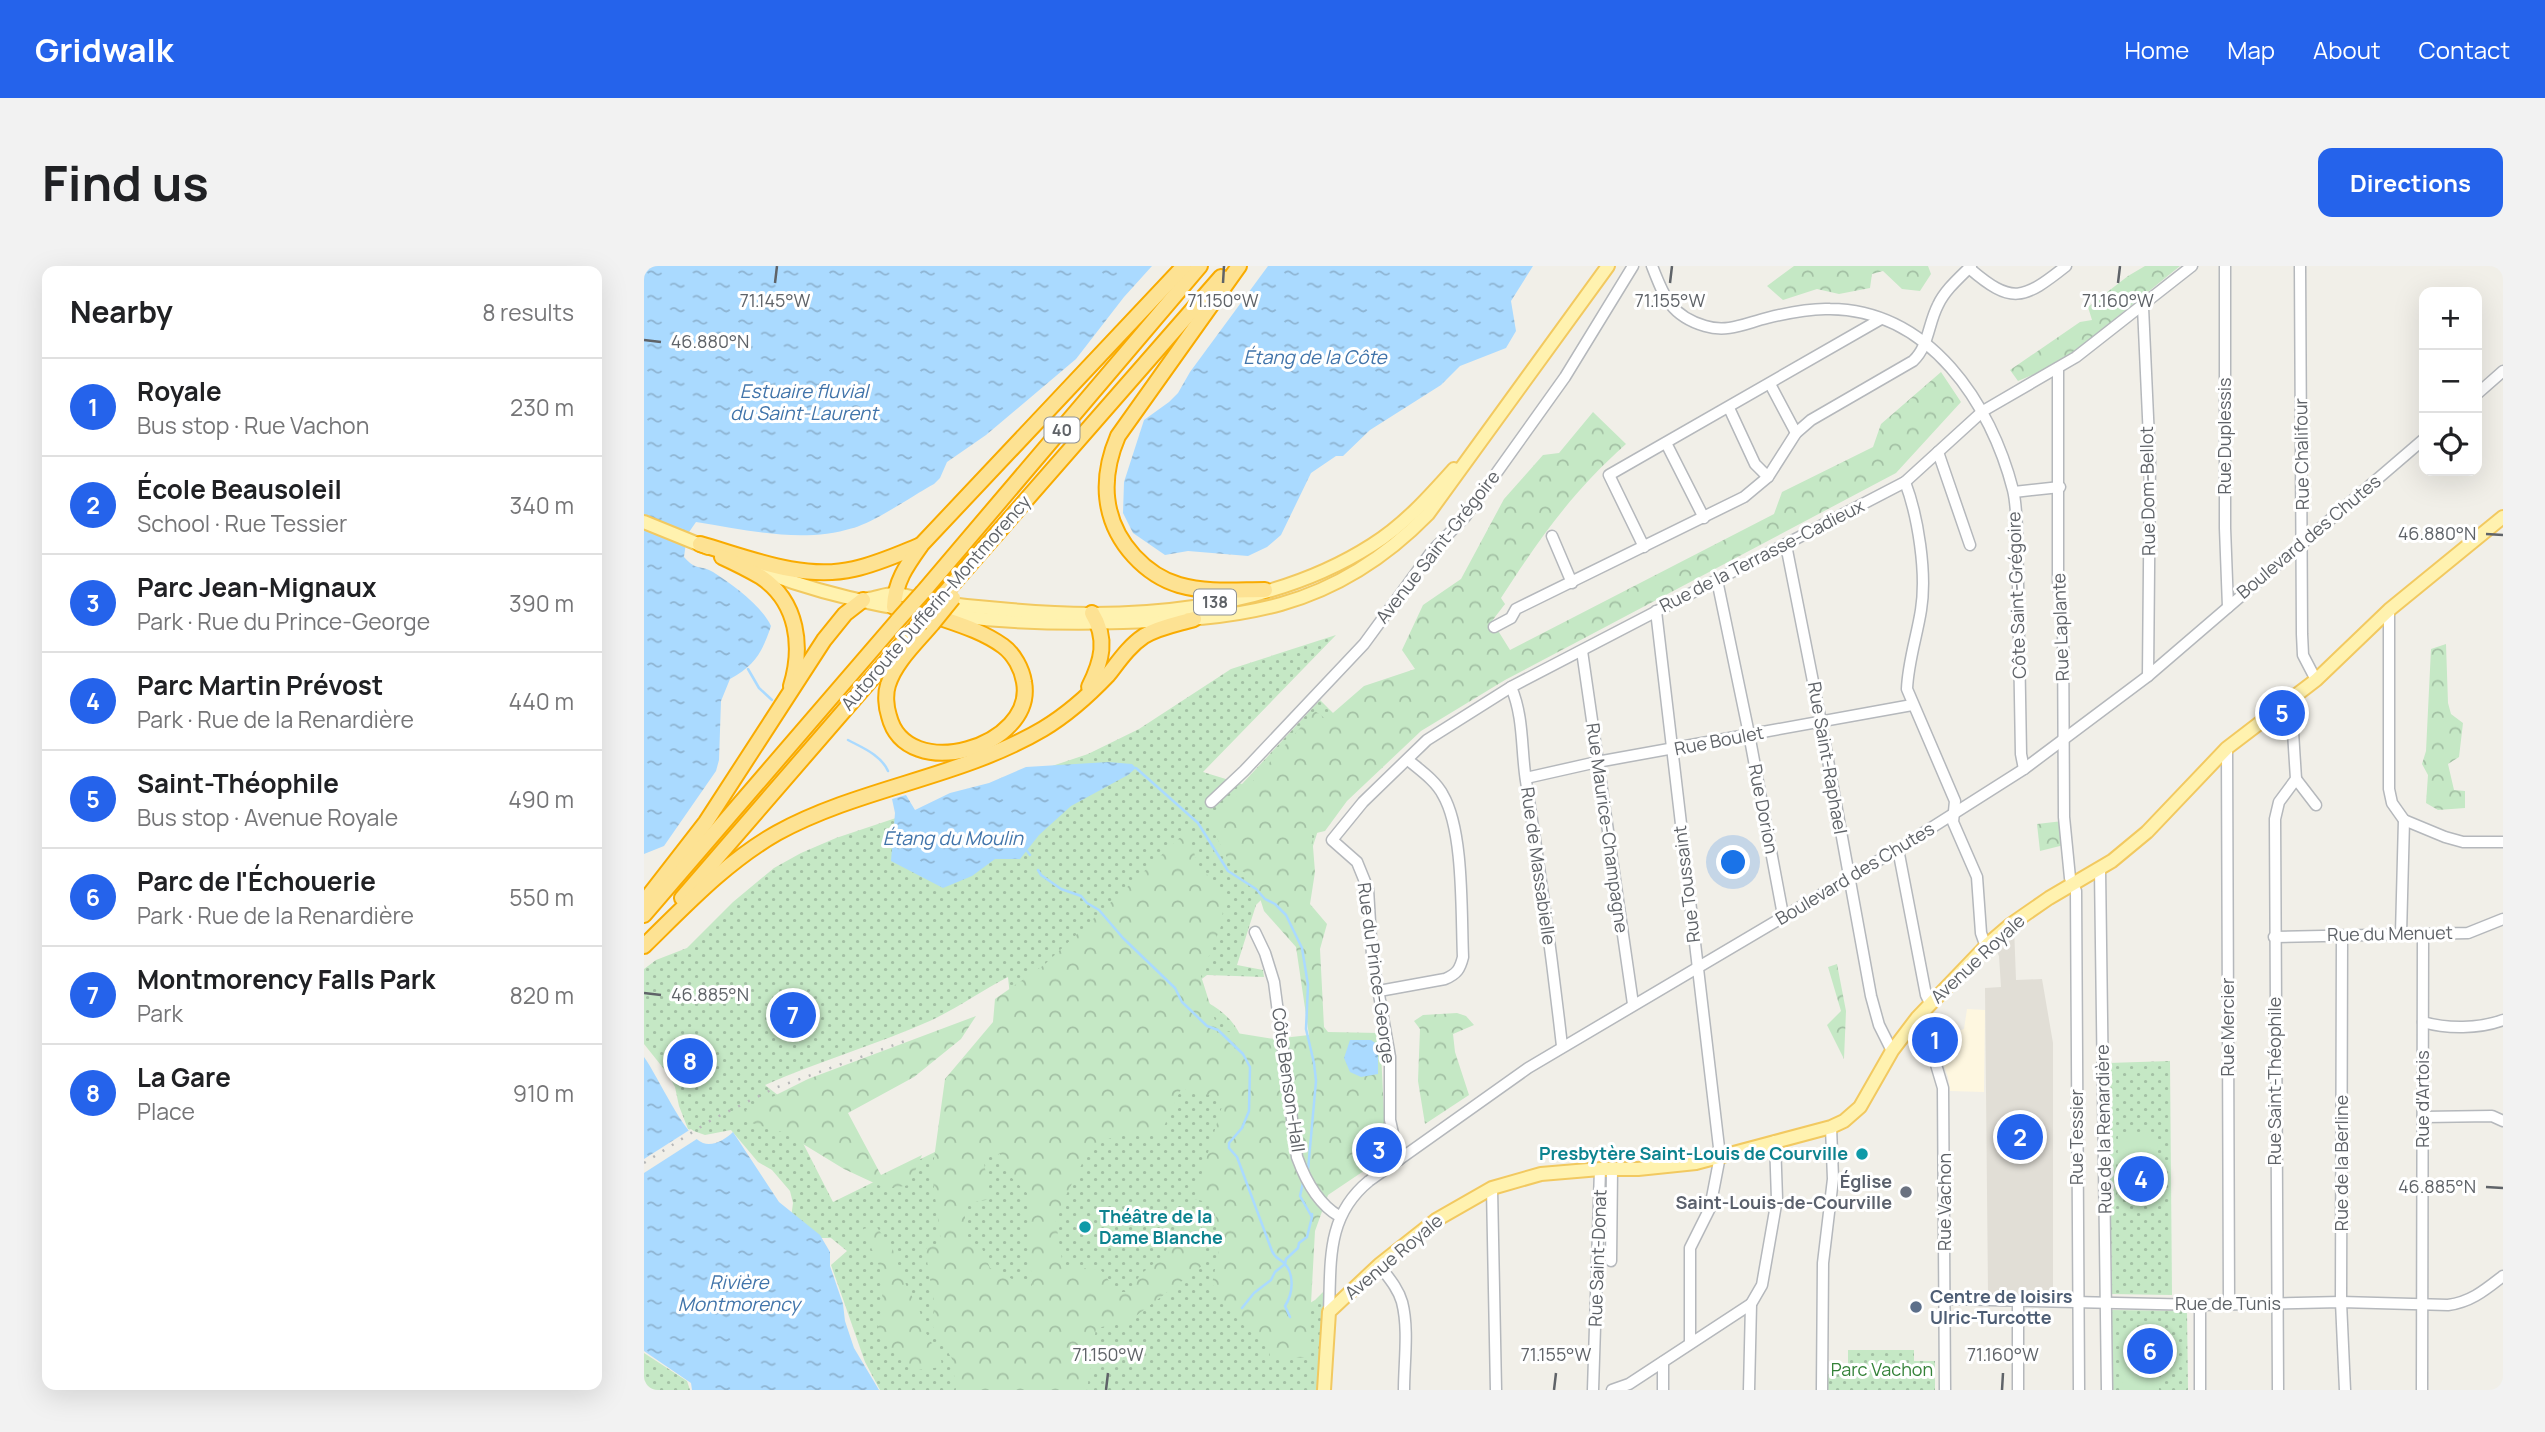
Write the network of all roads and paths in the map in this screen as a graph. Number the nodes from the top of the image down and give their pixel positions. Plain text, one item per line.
1 (1184, 266) edge
2 (1200, 266) edge
3 (1231, 266) edge
4 (1239, 266) edge
5 (1608, 266) edge
6 (1633, 266) edge
7 (1652, 266) edge
8 (2066, 266) edge
9 (2192, 266) edge
10 (2225, 266) edge
11 (2300, 266) edge
12 (1970, 267) edge
13 (2143, 306) junction
14 (1881, 319) junction
15 (1925, 343) junction
16 (2058, 368) junction
17 (2503, 371) edge
18 (1770, 384) junction
19 (2482, 390) edge
20 (1729, 408) junction
21 (1983, 411) junction
22 (1796, 433) junction
23 (1482, 438) junction
24 (1666, 443) junction
25 (2419, 443) edge
26 (1938, 452) junction
27 (1768, 477) junction
28 (1905, 482) junction
29 (2060, 487) junction
30 (2014, 492) junction
31 (2503, 517) edge
32 (1703, 518) junction
33 (644, 522) edge
34 (1552, 536) dead end
35 (700, 544) junction
36 (922, 544) junction
37 (1786, 545) junction
38 (1970, 545) dead end
39 (2300, 546) junction
40 (1644, 547) junction
41 (1717, 580) junction
42 (1572, 583) junction
43 (1265, 590) junction
44 (863, 600) junction
45 (896, 607) junction
46 (2228, 607) junction
47 (2389, 610) junction
48 (1656, 611) junction
49 (1095, 618) junction
50 (1194, 619) junction
51 (925, 620) junction
52 (1494, 627) dead end
53 (1582, 651) junction
54 (2148, 676) junction
55 (2316, 680) junction
56 (1511, 687) junction
57 (2291, 700) junction
58 (1083, 701) junction
59 (1912, 705) junction
60 (779, 712) junction
61 (1821, 722) junction
62 (1749, 734) junction
63 (2063, 741) junction
64 (2227, 748) junction
65 (1672, 750) junction
66 (1408, 760) junction
67 (1597, 762) junction
68 (2024, 769) junction
69 (1525, 778) junction
70 (2296, 779) junction
71 (1211, 802) dead end
72 (2315, 805) dead end
73 (1954, 814) junction
74 (2404, 820) junction
75 (1332, 840) joint
76 (2503, 842) edge
77 (1898, 849) junction
78 (2100, 869) junction
79 (1848, 878) junction
80 (2073, 885) junction
81 (644, 902) edge
82 (644, 915) edge
83 (1783, 915) junction
84 (2503, 919) edge
85 (1255, 932) dead end
86 (2401, 934) junction
87 (2342, 935) junction
88 (2423, 935) junction
89 (2274, 937) junction
90 (644, 944) edge
91 (1986, 947) junction
92 (1698, 966) junction
93 (1379, 991) junction
94 (1930, 1003) junction
95 (1633, 1004) junction
96 (1917, 1018) junction
97 (2503, 1020) edge
98 (2423, 1023) junction
99 (1562, 1046) junction
100 (1892, 1051) junction
101 (2423, 1117) junction
102 (2503, 1121) edge
103 (1831, 1127) junction
104 (1775, 1141) junction
105 (1720, 1156) junction
106 (1399, 1160) junction
107 (1606, 1169) junction
108 (1492, 1188) junction
109 (1339, 1216) junction
110 (1611, 1261) dead end
111 (1379, 1265) junction
112 (2503, 1276) edge
113 (1945, 1299) junction
114 (2018, 1301) junction
115 (2078, 1302) junction
116 (2106, 1303) junction
117 (2341, 1303) junction
118 (1751, 1304) junction
119 (2423, 1304) junction
120 (2200, 1305) junction
121 (2229, 1305) junction
122 (2277, 1305) junction
123 (1329, 1312) junction
124 (1690, 1343) junction
125 (1663, 1362) junction
126 (1324, 1390) edge
127 (1404, 1390) edge
128 (1496, 1390) edge
129 (1593, 1390) edge
130 (1612, 1390) edge
131 (1663, 1390) edge
132 (1749, 1390) edge
133 (1822, 1390) edge
134 (1945, 1390) edge
135 (2018, 1390) edge
136 (2079, 1390) edge
137 (2107, 1390) edge
138 (2200, 1390) edge
139 (2278, 1390) edge
140 (2345, 1390) edge
141 (2422, 1390) edge

1 - 36 highway
2 - 45 highway, Autoroute Dufferin-Montmorency / 40, bridge
3 - 51 highway, 40, bridge
4 - 43 highway
5 - 23 main road, 138
6 - 71 street, Avenue Saint-Grégoire
7 - 14 street, Côte Saint-Grégoire
8 - 12 street
9 - 13 street, Rue de la Terrasse-Cadieux
10 - 46 street, Rue Duplessis
11 - 39 street, Rue Chalifour
12 - 15 street
13 - 16 street, Rue de la Terrasse-Cadieux
13 - 54 street, Rue Dom-Bellot
14 - 15 street, Côte Saint-Grégoire
14 - 18 street
15 - 21 street, Côte Saint-Grégoire
15 - 22 street
16 - 21 street, Rue de la Terrasse-Cadieux
16 - 29 street, Rue Laplante
17 - 19 street
18 - 20 street
18 - 22 street
20 - 24 street
20 - 27 street
21 - 26 street, Rue de la Terrasse-Cadieux
21 - 30 street, Côte Saint-Grégoire
22 - 27 street
23 - 43 main road, 138
23 - 50 main road, 138
24 - 32 street
24 - 40 street
25 - 39 street, Boulevard des Chutes
26 - 28 street, Rue de la Terrasse-Cadieux
26 - 38 street
27 - 32 street
28 - 37 street, Rue de la Terrasse-Cadieux
28 - 59 street
29 - 30 street
29 - 63 street, Rue Laplante
30 - 68 street, Côte Saint-Grégoire
31 - 47 main road, Avenue Royale
32 - 40 street
33 - 35 main road
34 - 42 street
35 - 36 highway
35 - 44 main road
35 - 60 highway
36 - 45 highway
37 - 41 street, Rue de la Terrasse-Cadieux
37 - 61 street, Rue Saint-Raphael
39 - 46 street, Boulevard des Chutes
39 - 55 street, Rue Chalifour
40 - 42 street
41 - 48 street, Rue de la Terrasse-Cadieux
41 - 62 street, Rue Dorion
42 - 52 street
43 - 49 main road, 138
44 - 45 main road, 138
44 - 60 highway
45 - 49 main road, 138
45 - 51 main road
45 - 82 highway, Autoroute Dufferin-Montmorency / 40
46 - 54 street, Boulevard des Chutes
47 - 55 main road, Avenue Royale
47 - 74 street
48 - 53 street, Rue de la Terrasse-Cadieux
48 - 65 street, Rue Toussaint
49 - 50 main road
49 - 51 main road
49 - 58 highway
50 - 58 highway
51 - 51 highway
51 - 90 highway, Autoroute Dufferin-Montmorency
53 - 56 street, Rue de la Terrasse-Cadieux
53 - 67 street, Rue Maurice-Champagne
54 - 63 street, Boulevard des Chutes
55 - 57 main road, Avenue Royale
56 - 66 street, Rue de la Terrasse-Cadieux
56 - 69 street, Rue de Massabielle
57 - 64 main road, Avenue Royale
57 - 70 street
58 - 90 highway
59 - 61 street, Rue Boulet
59 - 73 street
60 - 81 highway
61 - 62 street, Rue Boulet
61 - 79 street, Rue Saint-Raphael
62 - 65 street, Rue Boulet
62 - 83 street, Rue Dorion
63 - 68 street, Boulevard des Chutes
63 - 80 street, Rue Laplante
64 - 78 main road, Avenue Royale
64 - 121 street, Rue Mercier
65 - 67 street, Rue Boulet
65 - 92 street, Rue Toussaint
66 - 75 street, Rue de la Terrasse-Cadieux
66 - 93 street
67 - 69 street, Rue Boulet
67 - 95 street, Rue Maurice-Champagne
68 - 73 street, Boulevard des Chutes
69 - 99 street, Rue de Massabielle
70 - 72 street
70 - 89 street, Rue Saint-Théophile
73 - 77 street, Boulevard des Chutes
73 - 91 street
74 - 76 street
74 - 86 street
75 - 93 street, Rue du Prince-George
77 - 79 street, Boulevard des Chutes
77 - 94 street
78 - 80 main road, Avenue Royale
78 - 116 street, Rue de la Renardière
79 - 83 street, Boulevard des Chutes
79 - 100 street, Rue Saint-Raphael
80 - 91 main road, Avenue Royale
80 - 115 street, Rue Tessier
83 - 92 street, Boulevard des Chutes
84 - 88 street, Rue du Menuet
85 - 109 street, Côte Benson-Hall
86 - 87 street, Rue du Menuet
86 - 88 street, Rue du Menuet
87 - 89 street, Rue du Menuet
87 - 117 street, Rue de la Berline
88 - 98 street, Rue d'Artois
89 - 122 street, Rue Saint-Théophile
91 - 94 main road, Avenue Royale
92 - 95 street, Boulevard des Chutes
92 - 105 street, Rue Toussaint
93 - 106 street, Rue du Prince-George
94 - 96 main road, Avenue Royale
95 - 99 street, Boulevard des Chutes
96 - 100 main road, Avenue Royale
96 - 113 street, Rue Vachon
97 - 98 street
98 - 101 street, Rue d'Artois
99 - 106 street, Boulevard des Chutes
100 - 103 main road, Avenue Royale
101 - 102 street
101 - 119 street, Rue d'Artois
103 - 104 main road, Avenue Royale
103 - 133 street
104 - 105 main road, Avenue Royale
104 - 118 street
105 - 107 main road, Avenue Royale
105 - 124 street, Rue Toussaint
106 - 109 street, Boulevard des Chutes
107 - 108 main road, Avenue Royale
107 - 110 street
107 - 129 street, Rue Saint-Donat
108 - 111 main road, Avenue Royale
108 - 128 street
109 - 123 street, Boulevard des Chutes
111 - 123 main road, Avenue Royale
111 - 127 street
112 - 119 street, Rue de Tunis
113 - 114 street, Rue de Tunis
113 - 134 street, Rue Vachon
114 - 115 street, Rue de Tunis
114 - 135 street
115 - 116 street, Rue de Tunis
115 - 136 street, Rue Tessier
116 - 120 street, Rue de Tunis
116 - 137 street, Rue de la Renardière
117 - 119 street, Rue de Tunis
117 - 122 street, Rue de Tunis
117 - 140 street, Rue de la Berline
118 - 124 street
118 - 132 street
119 - 141 street, Rue d'Artois
120 - 121 street, Rue de Tunis
120 - 138 street
121 - 122 street, Rue de Tunis
122 - 139 street, Rue Saint-Théophile
123 - 126 main road, Avenue Royale
124 - 125 street
125 - 130 street
125 - 131 street

